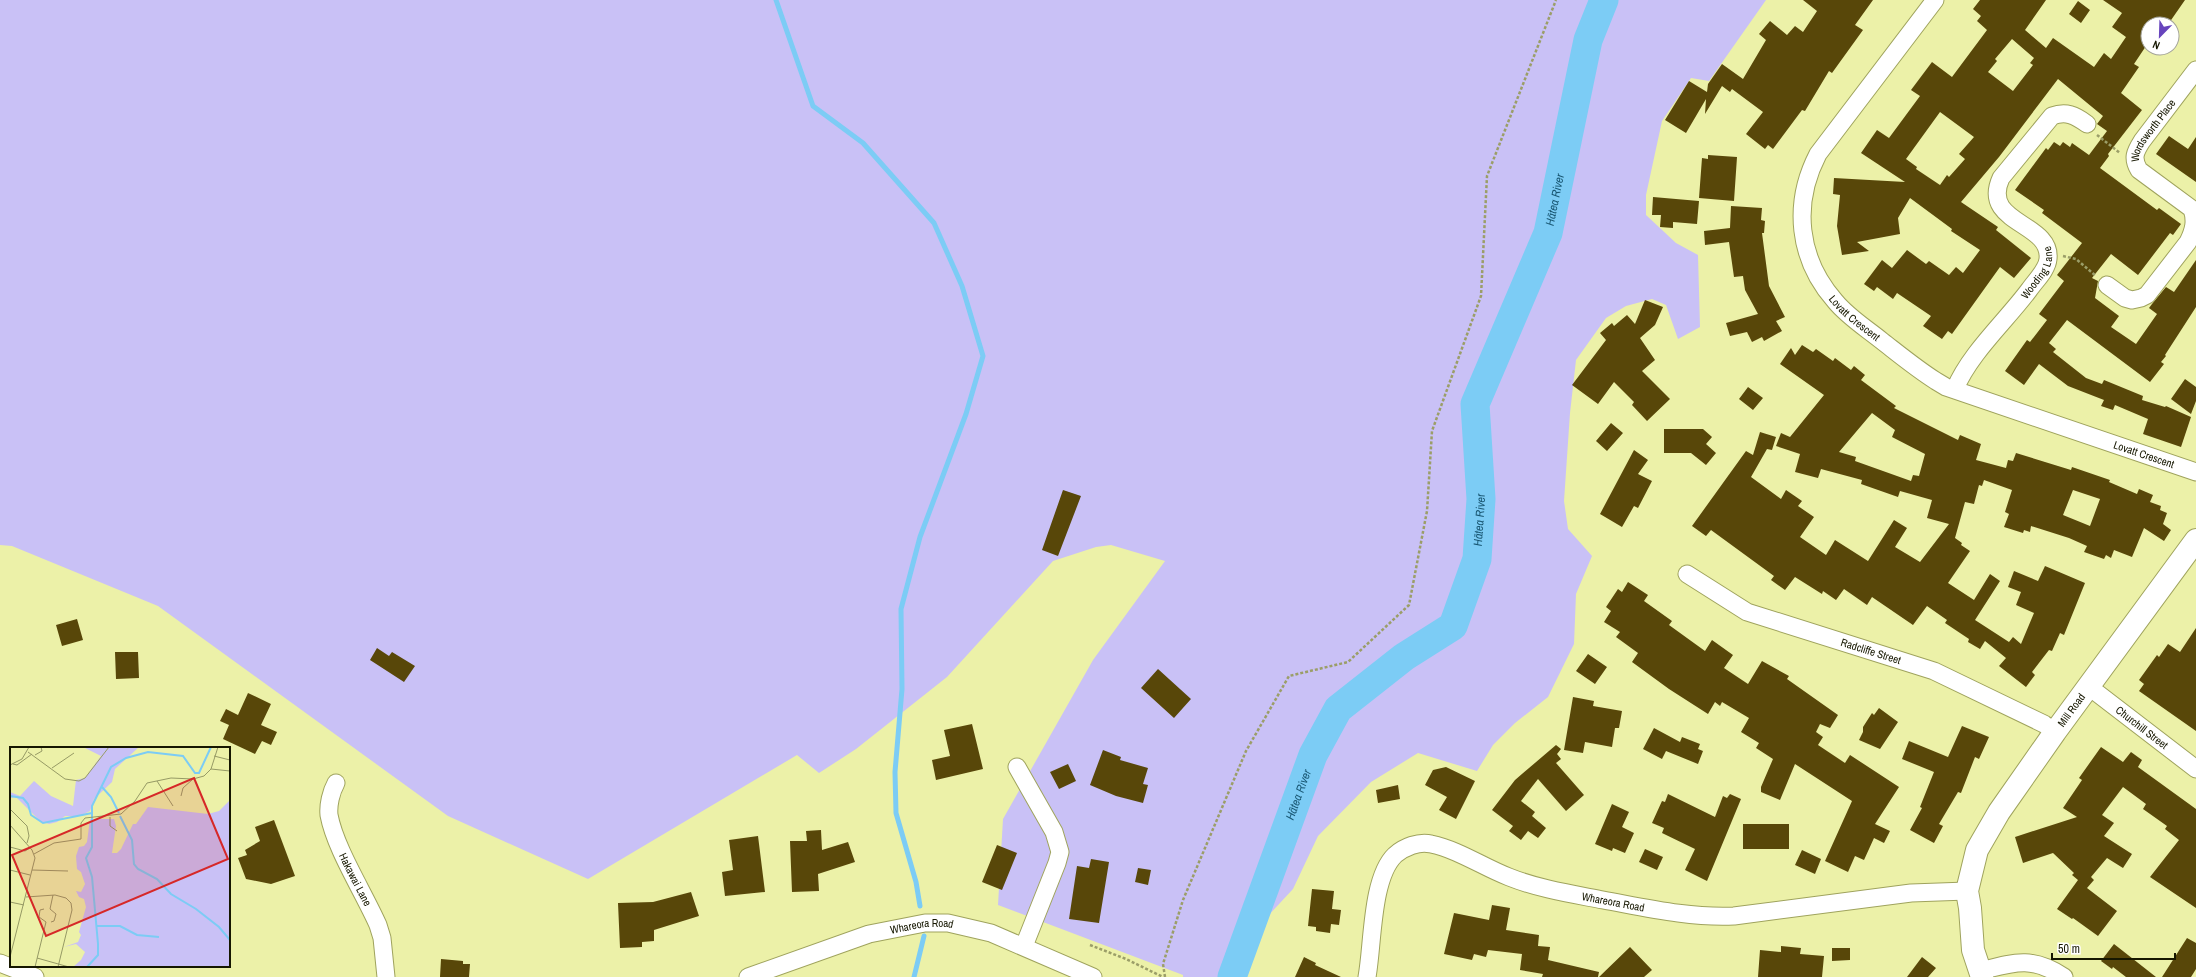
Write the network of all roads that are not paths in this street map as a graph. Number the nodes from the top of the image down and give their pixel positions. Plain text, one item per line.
1 (1935, 0) edge
2 (2196, 70) edge
3 (2087, 124) road end
4 (2107, 285) road end
5 (1955, 389) junction
6 (2196, 472) edge
7 (2196, 540) edge
8 (1687, 574) dead end
9 (2088, 686) junction
10 (2055, 732) junction
11 (1017, 768) dead end
12 (2196, 769) edge
13 (336, 783) dead end
14 (1967, 891) junction
15 (1024, 946) junction
16 (12, 967) edge
17 (1981, 974) edge
18 (35, 977) edge
19 (386, 977) edge
20 (748, 977) edge
21 (1093, 977) edge
22 (1367, 977) edge
23 (2064, 977) edge

1 - 5 street, Lovatt Crescent
2 - 4 street, Wordsworth Place
3 - 5 street, Wooding Lane
5 - 6 street, Lovatt Crescent
7 - 9 main road, Mill Road
8 - 10 street, Radcliffe Street
9 - 10 main road, Mill Road
9 - 12 street, Churchill Street
10 - 14 main road, Mill Road
11 - 15 street
13 - 19 street, Hakawai Lane
14 - 17 main road
14 - 22 street, Whareora Road
15 - 20 street, Whareora Road
15 - 21 street, Whareora Road
16 - 18 street
17 - 23 street

